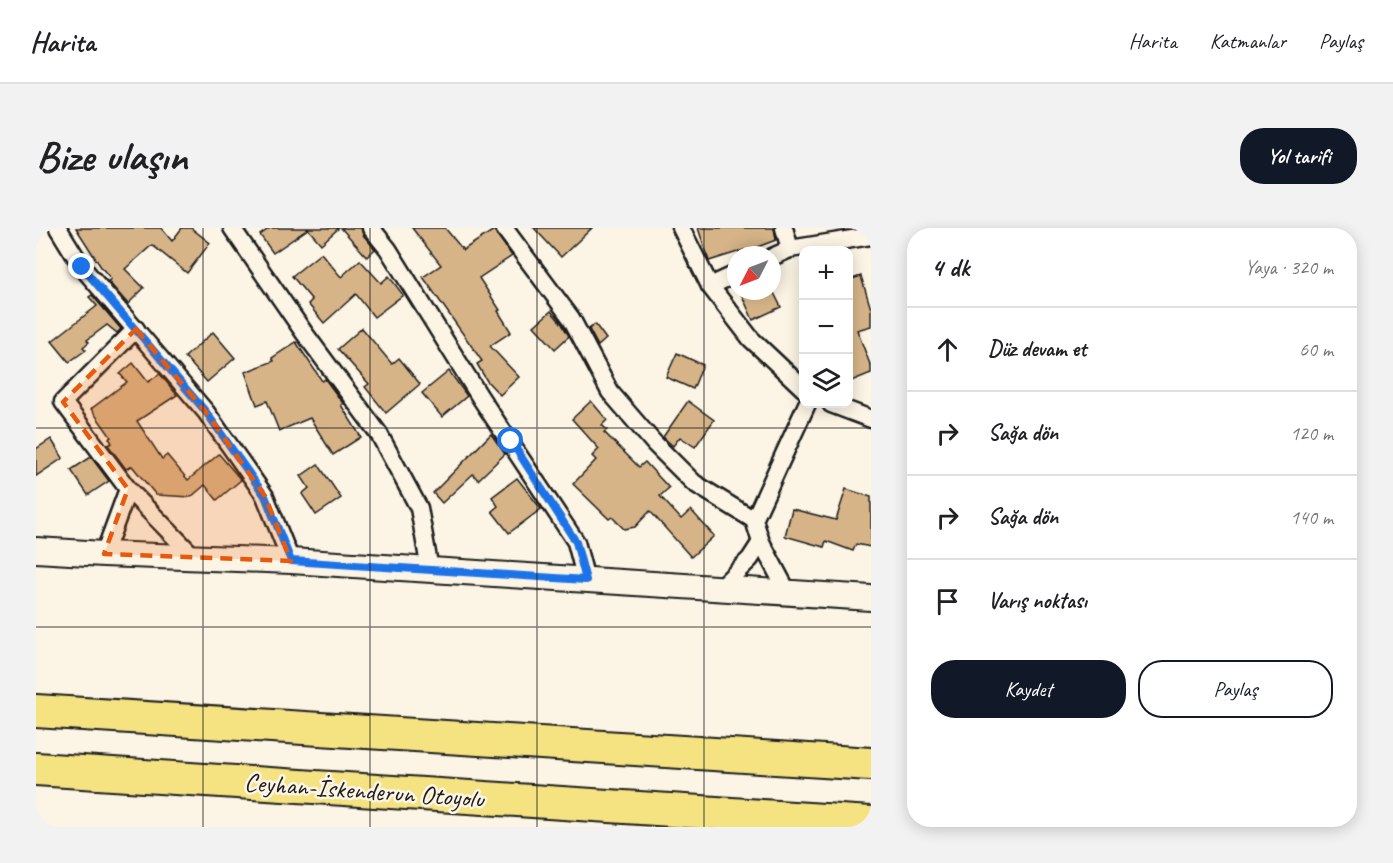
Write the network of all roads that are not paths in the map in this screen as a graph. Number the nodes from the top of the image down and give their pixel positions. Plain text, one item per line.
1 (58, 228) edge
2 (232, 228) edge
3 (371, 228) edge
4 (504, 228) edge
5 (681, 228) edge
6 (784, 228) edge
7 (871, 236) edge
8 (790, 249) junction
9 (781, 254) edge
10 (727, 278) edge
11 (710, 286) junction
12 (136, 329) junction
13 (799, 384) edge
14 (805, 408) edge
15 (842, 408) edge
16 (871, 419) edge
17 (128, 489) junction
18 (754, 520) junction
19 (761, 542) junction
20 (36, 550) edge
21 (104, 554) junction
22 (195, 558) junction
23 (291, 561) junction
24 (430, 570) junction
25 (586, 580) junction
26 (719, 589) junction
27 (788, 593) junction
28 (871, 598) edge
29 (36, 711) edge
30 (871, 764) edge
31 (36, 769) edge
32 (871, 823) edge

1 - 12 street
2 - 24 street
3 - 25 street
4 - 18 street
5 - 11 street
6 - 8 street
7 - 8 street
8 - 9 street
10 - 11 street
11 - 13 street
12 - 17 street
12 - 23 street
14 - 18 street
15 - 16 street
17 - 21 street
17 - 22 street
18 - 19 street
19 - 26 street
19 - 27 street
20 - 21 street
21 - 22 street
22 - 23 street
23 - 24 street
24 - 25 street
25 - 26 street
26 - 27 street
27 - 28 street
29 - 30 highway
31 - 32 highway, Ceyhan-İskenderun Otoyolu

